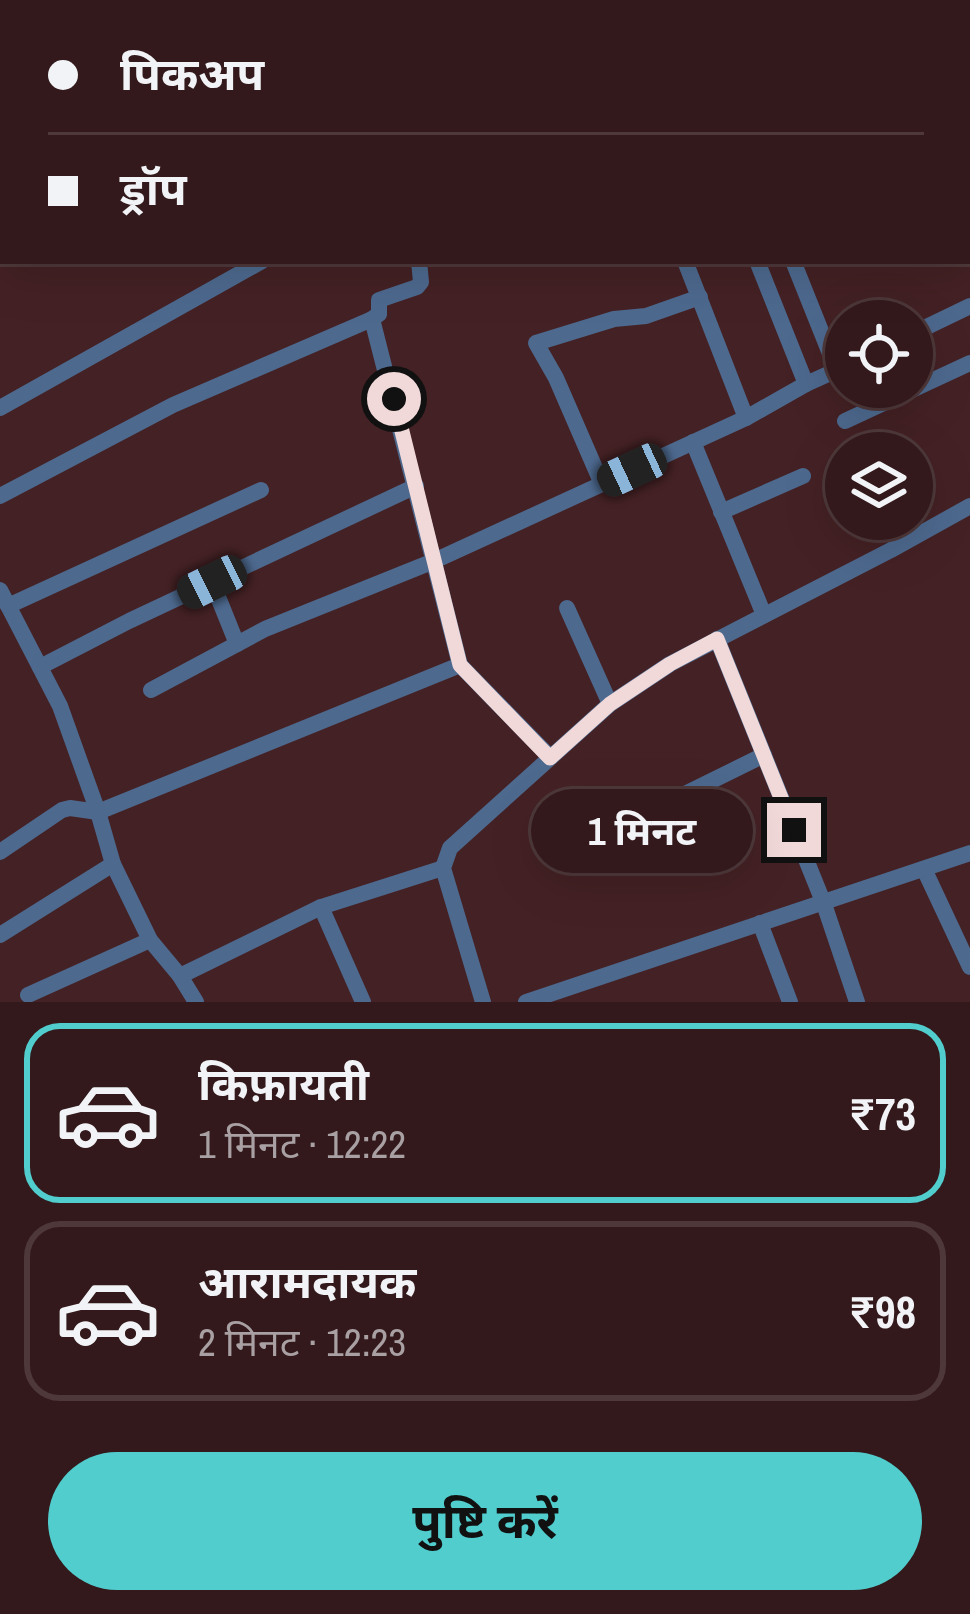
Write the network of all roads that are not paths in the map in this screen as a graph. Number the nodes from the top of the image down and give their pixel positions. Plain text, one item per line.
1 (257, 264) edge
2 (419, 264) edge
3 (686, 264) edge
4 (758, 264) edge
5 (794, 264) edge
6 (700, 297) junction
7 (970, 306) edge
8 (372, 319) junction
9 (933, 324) edge
10 (825, 333) edge
11 (970, 363) edge
12 (825, 376) edge
13 (806, 384) junction
14 (0, 408) edge
15 (746, 418) junction
16 (845, 421) dead end
17 (693, 442) junction
18 (803, 476) dead end
19 (602, 484) junction
20 (416, 486) junction
21 (261, 490) dead end
22 (0, 496) edge
23 (970, 506) edge
24 (722, 512) junction
25 (434, 561) junction
26 (212, 582) junction
27 (3, 598) edge
28 (567, 608) dead end
29 (764, 615) junction
30 (717, 639) junction
31 (237, 644) junction
32 (460, 665) junction
33 (40, 668) junction
34 (151, 690) dead end
35 (610, 704) junction
36 (764, 755) junction
37 (550, 758) junction
38 (98, 812) junction
39 (616, 828) dead end
40 (0, 852) edge
41 (970, 854) edge
42 (113, 865) junction
43 (443, 868) junction
44 (924, 869) junction
45 (824, 904) junction
46 (321, 907) junction
47 (760, 923) junction
48 (0, 935) edge
49 (150, 940) junction
50 (970, 967) edge
51 (180, 976) junction
52 (28, 995) dead end
53 (196, 1002) edge
54 (363, 1002) edge
55 (483, 1002) edge
56 (526, 1002) edge
57 (790, 1002) edge
58 (857, 1002) edge

1 - 14 street
2 - 8 street
3 - 6 street
4 - 13 street
5 - 10 street
6 - 15 street
6 - 19 street
7 - 9 street
8 - 20 street
8 - 22 street
11 - 16 street
12 - 13 street
13 - 15 street
15 - 17 street
17 - 19 street
17 - 24 street
18 - 24 street
19 - 25 street
20 - 25 street
20 - 26 street
21 - 27 street
23 - 29 street
24 - 29 street
25 - 31 street
25 - 32 street
26 - 31 street
26 - 33 street
27 - 33 street
28 - 35 street
29 - 30 street
30 - 35 street
30 - 36 street
31 - 34 street
32 - 37 street
32 - 38 street
33 - 38 street
35 - 37 street
36 - 39 street
36 - 45 street
37 - 43 street
38 - 40 street
38 - 42 street
41 - 44 street
42 - 48 street
42 - 49 street
43 - 46 street
43 - 55 street
44 - 45 street
44 - 50 street
45 - 47 street
45 - 58 street
46 - 51 street
46 - 54 street
47 - 56 street
47 - 57 street
49 - 51 street
49 - 52 street
51 - 53 street

